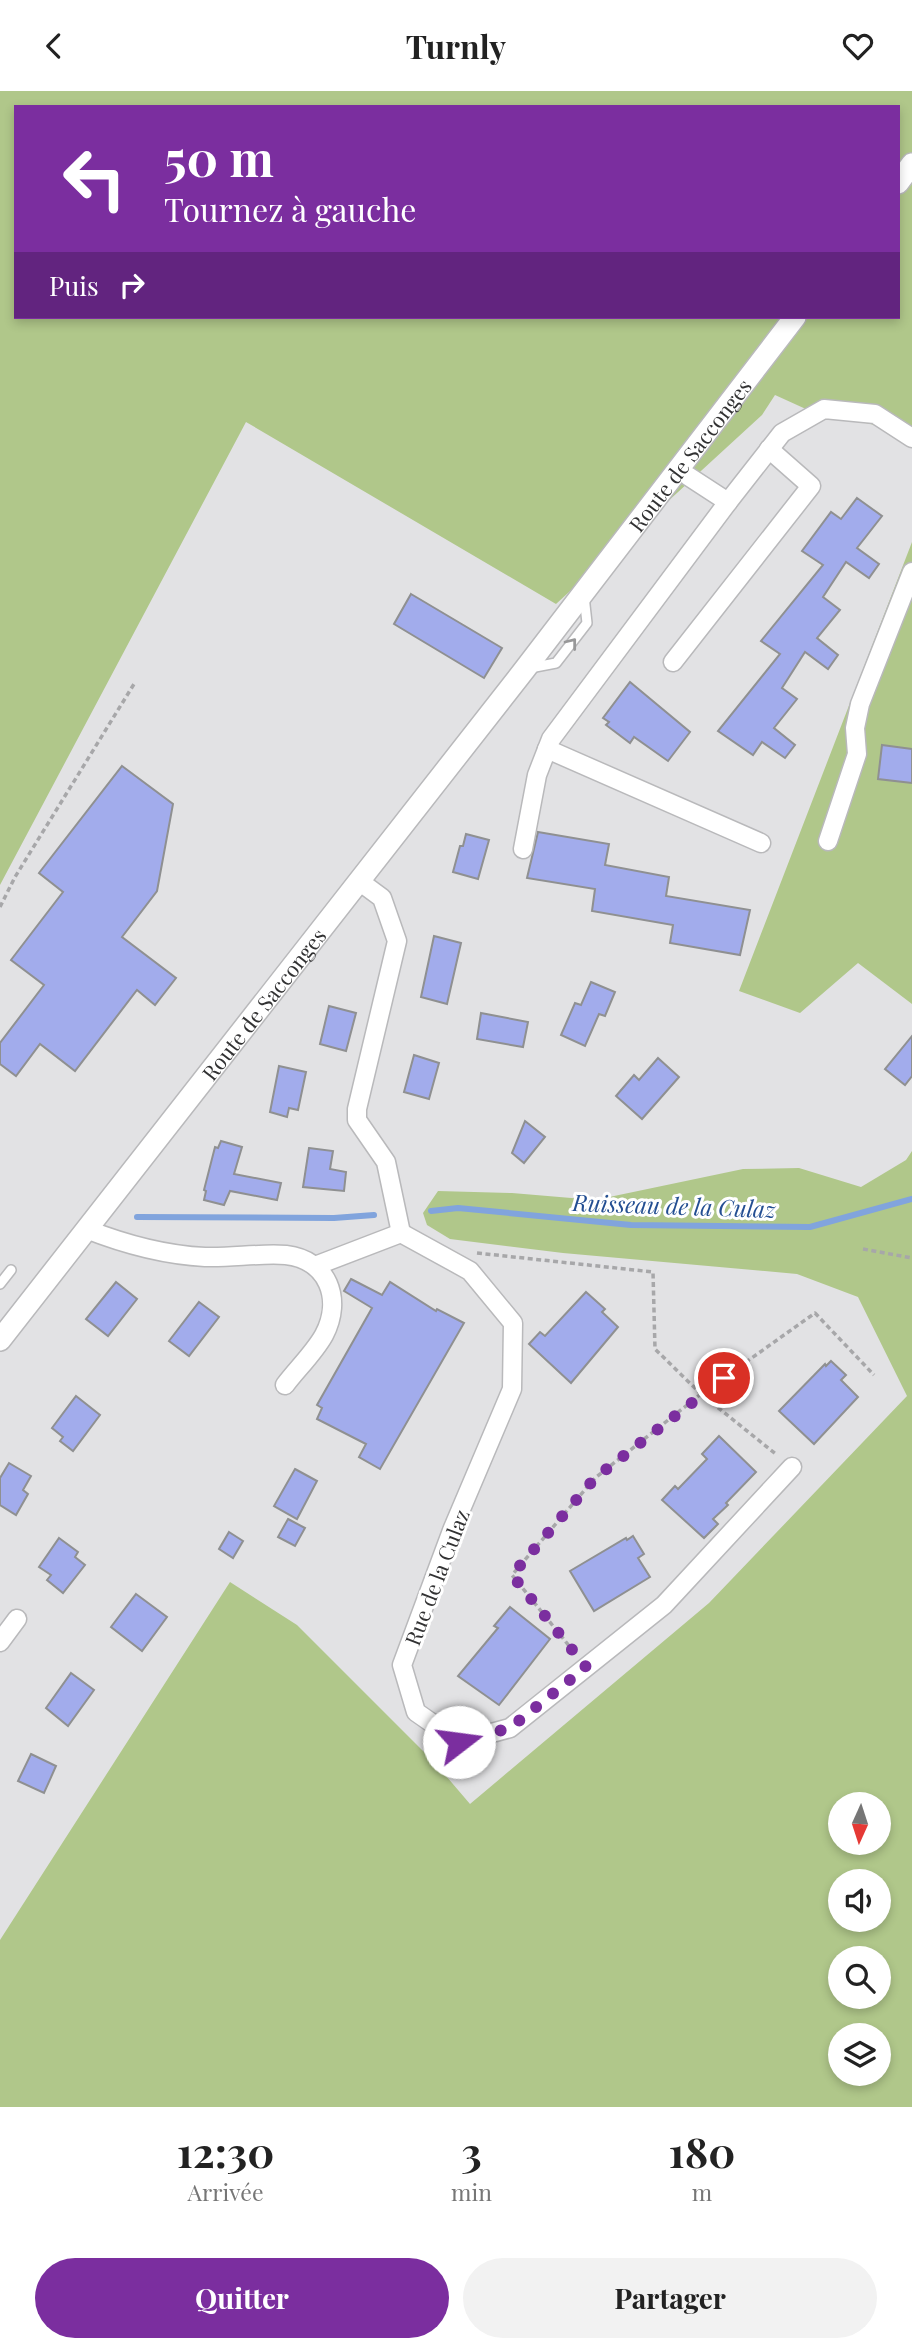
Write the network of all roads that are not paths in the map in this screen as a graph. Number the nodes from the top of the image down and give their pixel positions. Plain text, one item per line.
1 (912, 165) edge
2 (900, 180) edge
3 (793, 319) edge
4 (908, 430) edge
5 (769, 449) junction
6 (688, 476) dead end
7 (729, 502) junction
8 (912, 572) edge
9 (673, 662) dead end
10 (547, 749) junction
11 (828, 841) dead end
12 (761, 843) dead end
13 (523, 849) dead end
14 (359, 880) junction
15 (86, 1229) junction
16 (401, 1233) junction
17 (315, 1266) junction
18 (11, 1270) dead end
19 (0, 1285) edge
20 (0, 1340) edge
21 (285, 1385) dead end
22 (792, 1467) road end
23 (18, 1619) dead end
24 (0, 1642) edge

1 - 2 street
3 - 14 street, Route de Sacconges
4 - 5 street
5 - 7 street
5 - 9 street
6 - 7 street
7 - 10 street
8 - 11 street
10 - 12 street
10 - 13 street
14 - 15 street, Route de Sacconges
14 - 16 street
15 - 17 street
15 - 20 street, Route de Sacconges
16 - 17 street
16 - 22 street, Rue de la Culaz
17 - 21 street
18 - 19 lane
23 - 24 street

